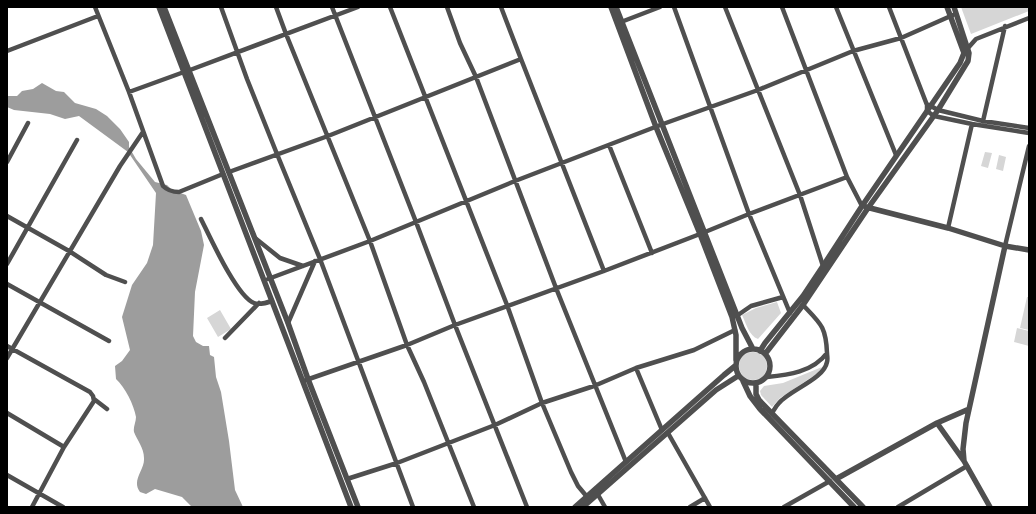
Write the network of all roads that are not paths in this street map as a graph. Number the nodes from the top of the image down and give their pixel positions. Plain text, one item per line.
1 (94, 7) edge
2 (159, 7) edge
3 (164, 7) edge
4 (221, 7) edge
5 (276, 7) edge
6 (332, 7) edge
7 (358, 7) edge
8 (390, 7) edge
9 (446, 7) edge
10 (501, 7) edge
11 (611, 7) edge
12 (616, 7) edge
13 (660, 7) edge
14 (674, 7) edge
15 (725, 7) edge
16 (782, 7) edge
17 (836, 7) edge
18 (889, 7) edge
19 (948, 7) edge
20 (954, 7) edge
21 (954, 14) junction
22 (335, 15) junction
23 (98, 16) junction
24 (1029, 18) edge
25 (621, 22) junction
26 (1005, 26) junction
27 (286, 34) junction
28 (901, 38) junction
29 (968, 48) junction
30 (7, 51) edge
31 (854, 51) junction
32 (238, 53) junction
33 (521, 59) junction
34 (806, 70) junction
35 (187, 71) junction
36 (476, 76) junction
37 (758, 90) junction
38 (129, 92) junction
39 (426, 98) junction
40 (929, 107) junction
41 (711, 108) junction
42 (938, 110) junction
43 (934, 116) junction
44 (375, 117) junction
45 (983, 120) junction
46 (28, 123) dead end
47 (662, 124) junction
48 (972, 124) junction
49 (656, 127) junction
50 (1029, 128) edge
51 (143, 132) junction
52 (1029, 133) edge
53 (328, 136) junction
54 (77, 140) dead end
55 (610, 146) junction
56 (1029, 146) edge
57 (276, 154) junction
58 (896, 155) junction
59 (7, 162) edge
60 (561, 164) junction
61 (226, 173) junction
62 (847, 177) junction
63 (515, 181) junction
64 (232, 187) junction
65 (800, 195) junction
66 (466, 202) junction
67 (862, 206) junction
68 (868, 208) junction
69 (749, 214) junction
70 (7, 216) edge
71 (201, 219) dead end
72 (416, 222) junction
73 (28, 228) junction
74 (948, 228) junction
75 (703, 233) junction
76 (254, 238) junction
77 (370, 241) junction
78 (1005, 246) junction
79 (1029, 250) edge
80 (69, 251) junction
81 (652, 253) junction
82 (318, 260) junction
83 (7, 264) edge
84 (303, 266) junction
85 (823, 266) junction
86 (604, 271) junction
87 (270, 278) junction
88 (264, 281) junction
89 (126, 282) dead end
90 (7, 284) edge
91 (556, 288) junction
92 (783, 297) junction
93 (272, 301) junction
94 (40, 303) junction
95 (259, 303) junction
96 (507, 305) junction
97 (803, 305) junction
98 (790, 313) junction
99 (738, 315) junction
100 (288, 323) junction
101 (454, 325) junction
102 (734, 330) junction
103 (225, 338) dead end
104 (109, 341) dead end
105 (407, 345) junction
106 (7, 346) edge
107 (753, 349) junction
108 (12, 350) junction
109 (763, 352) junction
110 (827, 353) junction
111 (7, 358) edge
112 (736, 360) junction
113 (359, 362) junction
114 (735, 366) junction
115 (636, 368) junction
116 (738, 376) junction
117 (766, 377) junction
118 (305, 380) junction
119 (743, 381) junction
120 (756, 384) junction
121 (594, 386) junction
122 (94, 399) junction
123 (542, 403) junction
124 (107, 408) dead end
125 (969, 409) junction
126 (7, 413) edge
127 (772, 413) junction
128 (937, 423) junction
129 (495, 425) junction
130 (665, 432) junction
131 (448, 442) junction
132 (64, 446) junction
133 (626, 462) junction
134 (397, 463) junction
135 (965, 464) junction
136 (7, 475) edge
137 (347, 479) junction
138 (836, 479) junction
139 (830, 481) junction
140 (596, 492) junction
141 (39, 493) junction
142 (589, 498) junction
143 (705, 498) junction
144 (32, 507) edge
145 (63, 507) edge
146 (351, 507) edge
147 (358, 507) edge
148 (413, 507) edge
149 (474, 507) edge
150 (527, 507) edge
151 (575, 507) edge
152 (583, 507) edge
153 (605, 507) edge
154 (690, 507) edge
155 (710, 507) edge
156 (784, 507) edge
157 (854, 507) edge
158 (863, 507) edge
159 (898, 507) edge
160 (990, 507) edge

1 - 23 street
2 - 35 street
3 - 35 street
4 - 32 street
5 - 27 street
6 - 22 street
7 - 22 street
8 - 39 street
9 - 36 street
10 - 33 street
11 - 49 street
12 - 25 street
13 - 25 street
14 - 41 street
15 - 37 street
16 - 34 street
17 - 31 street
18 - 28 street
19 - 21 street
20 - 21 street
21 - 28 street
21 - 29 street
21 - 40 street
22 - 27 street
22 - 44 street
23 - 30 street
23 - 38 street
24 - 26 street
25 - 47 street
26 - 29 street
26 - 45 street
27 - 32 street
27 - 53 street
28 - 31 street
28 - 40 street
29 - 42 street
31 - 34 street
31 - 58 street
32 - 35 street
32 - 57 street
33 - 36 street
33 - 60 street
34 - 37 street
34 - 62 street
35 - 38 street
35 - 61 street
36 - 39 street
36 - 63 street
37 - 41 street
37 - 65 street
38 - 51 street
39 - 44 street
39 - 66 street
40 - 42 street
40 - 43 street
40 - 58 street
41 - 47 street
41 - 69 street
42 - 43 street
42 - 45 street
43 - 48 street
43 - 68 street
44 - 53 street
44 - 72 street
45 - 50 street
46 - 59 street
47 - 49 street
47 - 75 street
48 - 52 street
48 - 74 street
49 - 55 street
49 - 75 street
51 - 61 street
51 - 80 street
53 - 57 street
53 - 77 street
54 - 73 street
55 - 60 street
55 - 81 street
56 - 78 street
57 - 61 street
57 - 82 street
58 - 67 street
60 - 63 street
60 - 86 street
61 - 64 street
62 - 65 street
62 - 67 street
63 - 66 street
63 - 91 street
64 - 76 street
64 - 88 street
65 - 69 street
65 - 85 street
66 - 72 street
66 - 96 street
67 - 68 street
67 - 85 street
68 - 74 street
68 - 97 street
69 - 75 street
69 - 92 street
70 - 73 street
71 - 95 street
72 - 77 street
72 - 101 street
73 - 80 street
73 - 83 street
74 - 78 street
75 - 81 street
75 - 99 street
75 - 102 street
76 - 84 street
76 - 87 street
77 - 82 street
77 - 105 street
78 - 79 street
78 - 125 street
80 - 89 street
80 - 94 street
81 - 86 street
82 - 84 street
82 - 100 street
82 - 113 street
84 - 87 street
85 - 98 street
86 - 91 street
87 - 88 street
87 - 100 street
88 - 93 street
90 - 94 street
91 - 96 street
91 - 121 street
92 - 98 street
92 - 99 street
93 - 95 street
93 - 118 street
94 - 104 street
94 - 108 street
95 - 103 street
96 - 101 street
96 - 123 street
97 - 109 street
97 - 110 street
98 - 109 street
99 - 107 street
100 - 118 street
101 - 105 street
101 - 129 street
102 - 112 street
102 - 115 street
105 - 113 street
105 - 131 street
106 - 108 street
107 - 109 street
107 - 112 street
108 - 111 street
108 - 122 street
109 - 117 street
110 - 117 street
110 - 127 street
112 - 114 street
113 - 118 street
113 - 134 street
114 - 116 street
114 - 130 street
115 - 121 street
115 - 130 street
116 - 119 street
116 - 130 street
117 - 120 street
118 - 137 street
118 - 146 street
119 - 120 street
119 - 139 street
120 - 127 street
121 - 123 street
121 - 133 street
122 - 124 street
122 - 132 street
123 - 129 street
123 - 142 street
125 - 128 street
125 - 135 street
126 - 132 street
127 - 138 street
128 - 135 street
128 - 138 street
129 - 131 street
129 - 150 street
130 - 133 street
130 - 140 street
130 - 143 street
131 - 134 street
131 - 149 street
132 - 141 street
133 - 140 street
134 - 137 street
134 - 148 street
135 - 159 street
135 - 160 street
136 - 141 street
137 - 147 street
138 - 158 street
139 - 156 street
139 - 157 street
140 - 142 street
140 - 153 street
141 - 144 street
141 - 145 street
142 - 151 street
142 - 152 street
143 - 154 street
143 - 155 street

